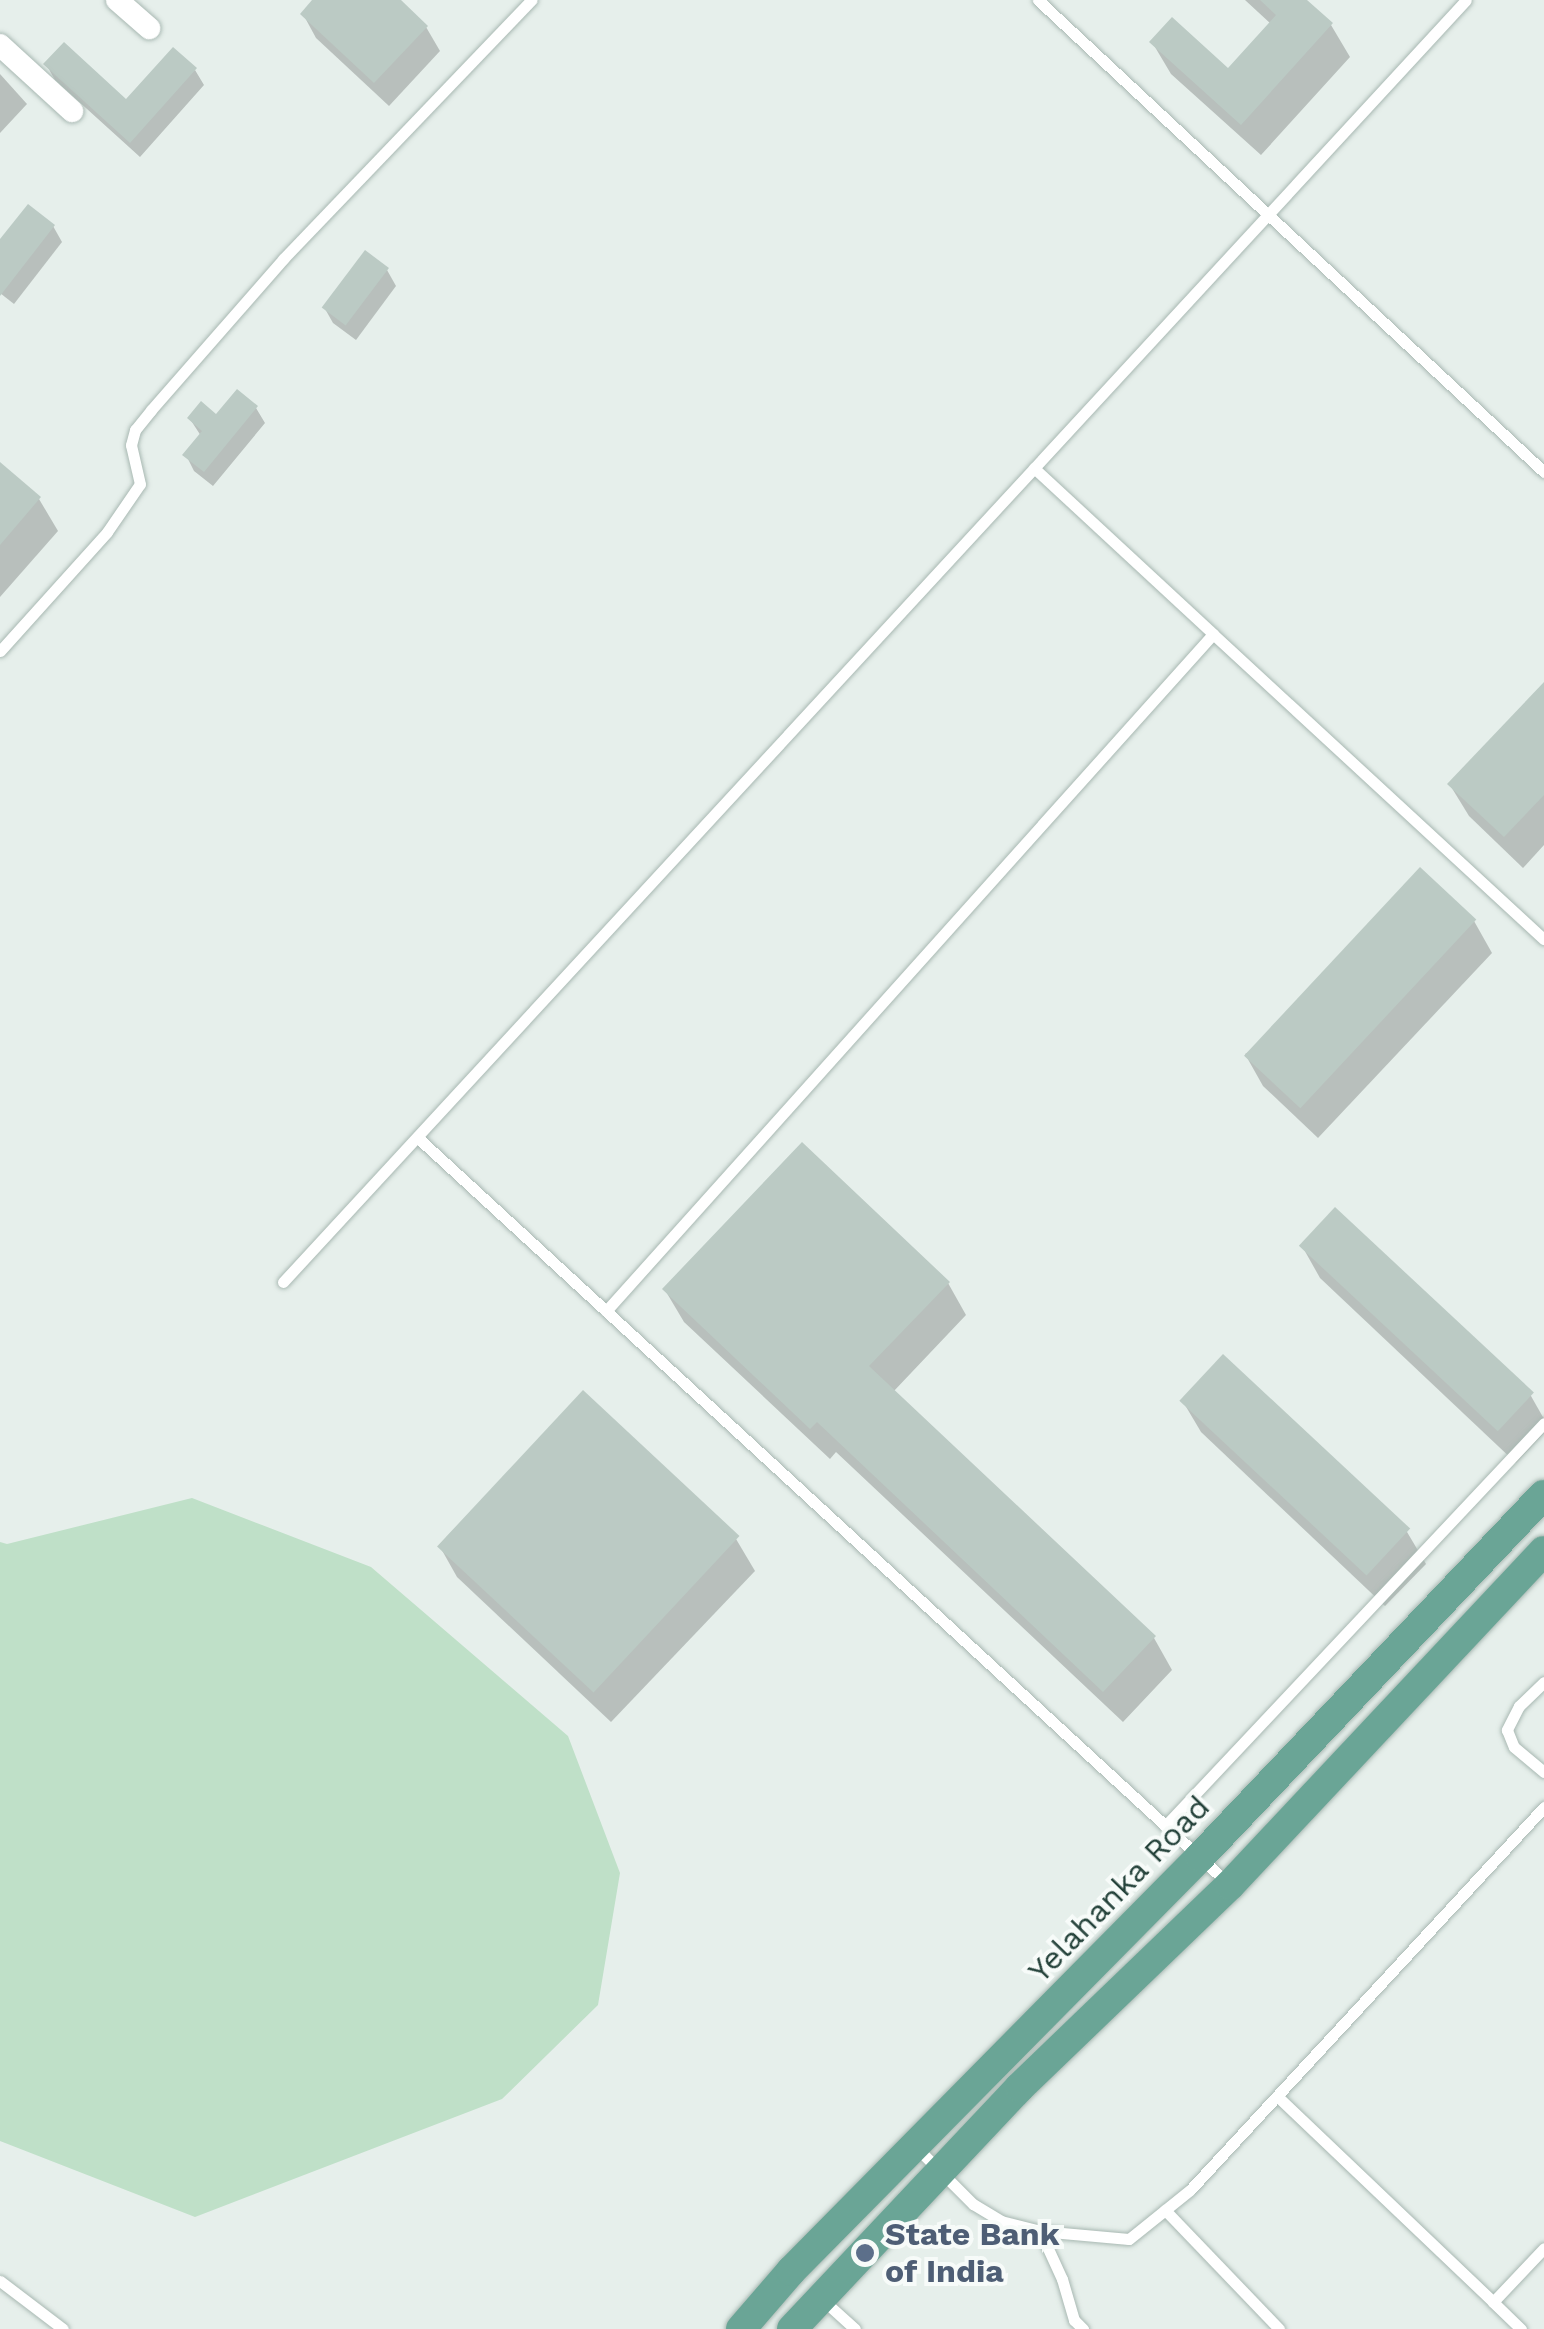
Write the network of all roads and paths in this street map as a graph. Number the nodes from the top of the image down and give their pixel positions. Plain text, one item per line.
1 (117, 0) edge
2 (531, 0) edge
3 (1038, 0) edge
4 (1466, 0) edge
5 (149, 28) dead end
6 (0, 45) edge
7 (72, 111) dead end
8 (1267, 216) junction
9 (1034, 468) junction
10 (1544, 472) edge
11 (1212, 634) junction
12 (0, 651) edge
13 (1544, 939) edge
14 (417, 1137) junction
15 (283, 1282) dead end
16 (606, 1311) junction
17 (1544, 1423) edge
18 (1544, 1495) edge
19 (1544, 1551) edge
20 (1544, 1682) edge
21 (1544, 1772) edge
22 (1544, 1806) edge
23 (1165, 1826) junction
24 (1200, 1857) junction
25 (1230, 1885) junction
26 (1277, 2096) junction
27 (916, 2147) junction
28 (941, 2170) junction
29 (1164, 2210) junction
30 (1040, 2230) junction
31 (1544, 2248) edge
32 (0, 2281) edge
33 (820, 2297) junction
34 (1493, 2302) junction
35 (63, 2329) edge
36 (742, 2329) edge
37 (792, 2329) edge
38 (855, 2329) edge
39 (1083, 2329) edge
40 (1280, 2329) edge
41 (1521, 2329) edge

1 - 5 street
2 - 12 lane
3 - 8 lane
4 - 8 lane
6 - 7 street
8 - 9 lane
8 - 10 lane
9 - 11 lane
9 - 14 lane
11 - 13 lane
11 - 16 lane
14 - 15 lane
14 - 16 lane
16 - 23 lane
17 - 23 lane
18 - 24 main road, Yelahanka Road
19 - 25 main road
20 - 21 lane
22 - 26 lane
23 - 24 lane
24 - 25 lane
24 - 27 main road, Yelahanka Road
25 - 28 main road
26 - 29 lane
26 - 34 lane
27 - 28 lane
27 - 36 main road, Yelahanka Road
28 - 30 lane
28 - 33 main road
29 - 30 lane
29 - 40 lane
30 - 39 lane
31 - 34 lane
32 - 35 lane
33 - 37 main road
33 - 38 lane
34 - 41 lane

